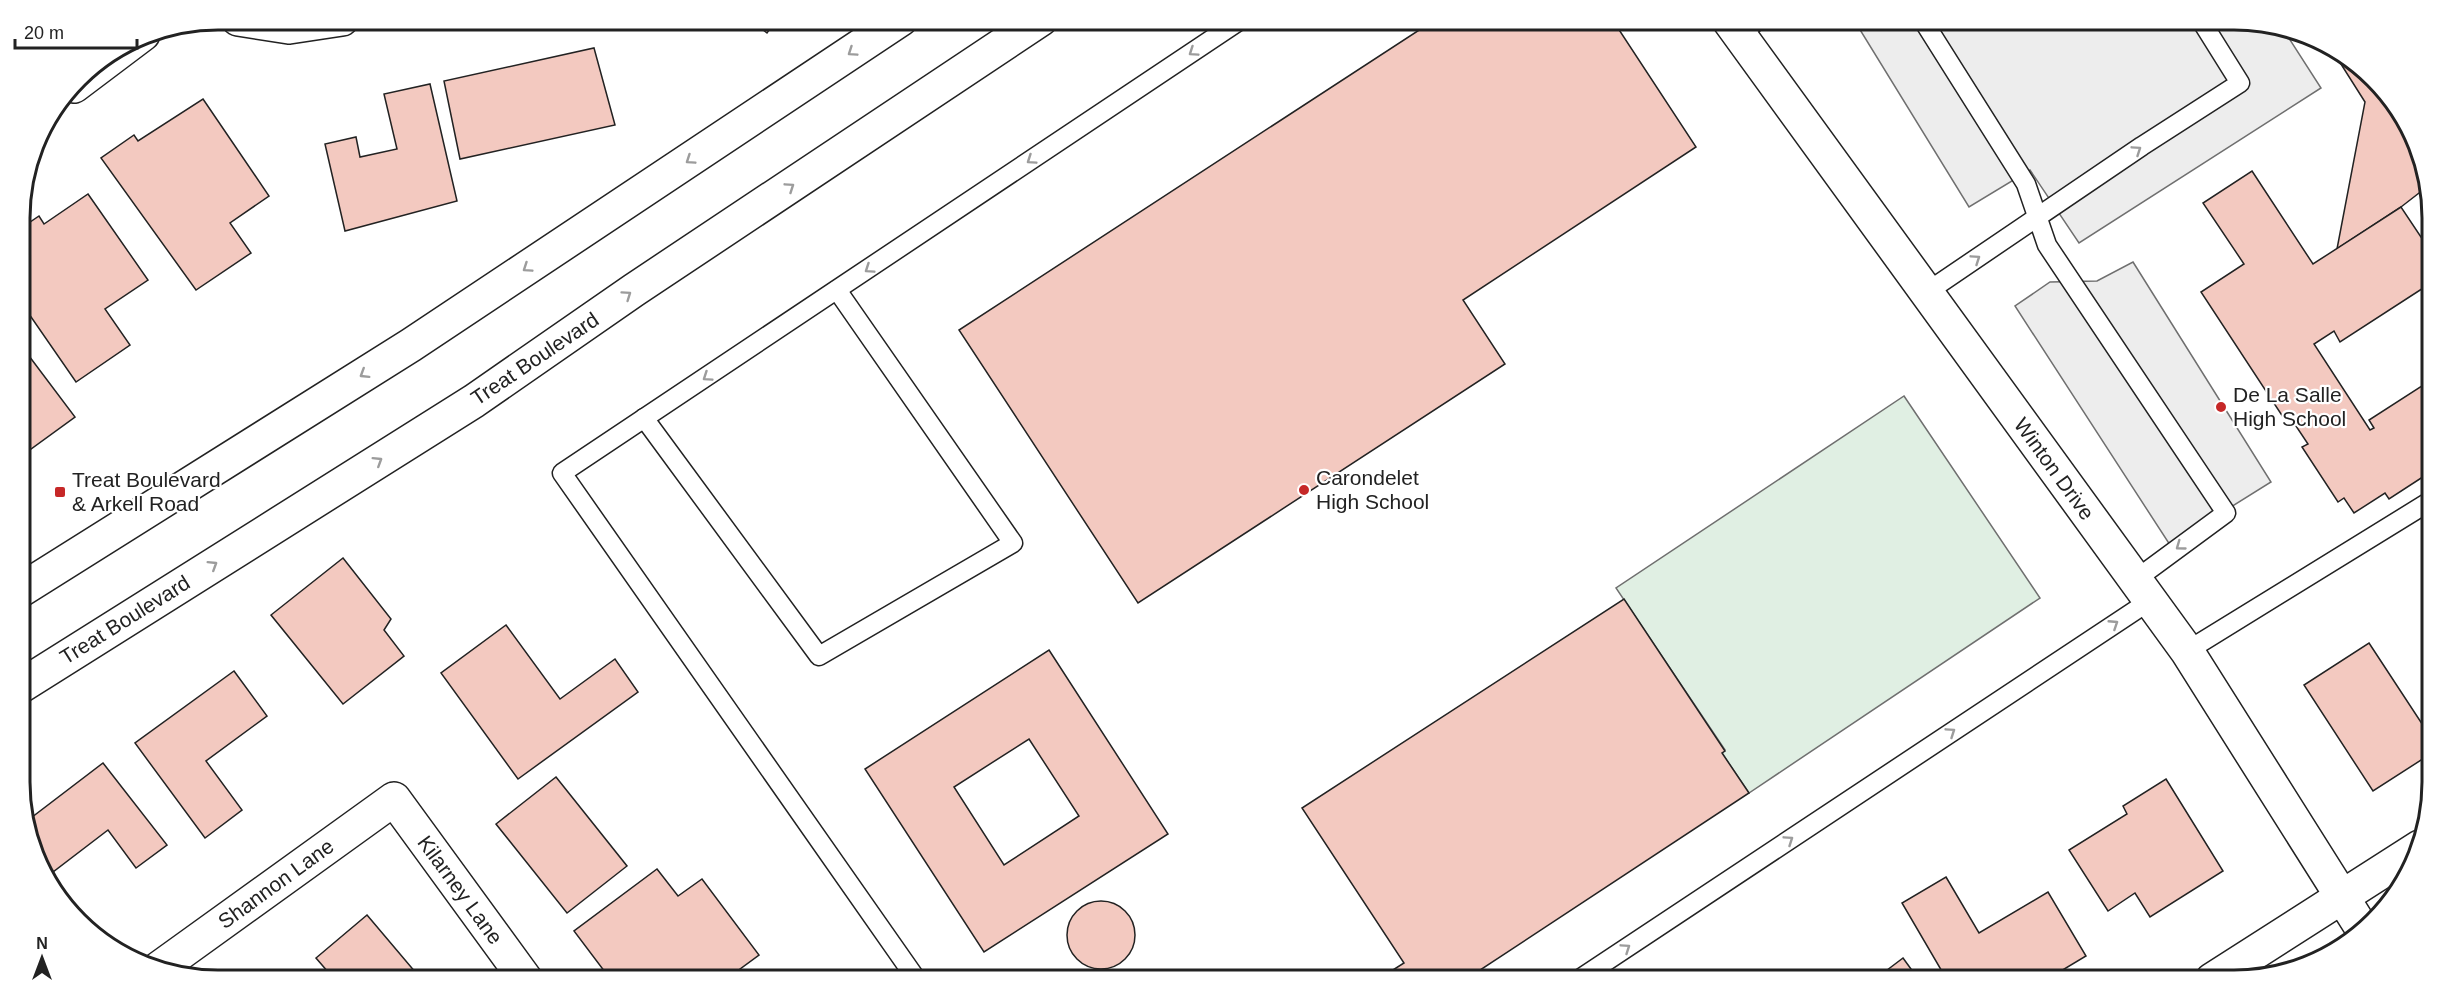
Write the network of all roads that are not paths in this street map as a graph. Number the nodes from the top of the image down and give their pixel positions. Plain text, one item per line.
1 (886, 30) edge
2 (1026, 30) edge
3 (1227, 30) edge
4 (1746, 30) edge
5 (1928, 30) edge
6 (2206, 30) edge
7 (2039, 216) junction
8 (837, 290) junction
9 (1927, 292) junction
10 (644, 418) junction
11 (2422, 506) edge
12 (30, 584) edge
13 (2143, 590) junction
14 (2187, 651) junction
15 (30, 680) edge
16 (394, 800) joint
17 (2407, 855) edge
18 (2341, 897) junction
19 (2358, 923) edge
20 (167, 962) edge
21 (519, 970) edge
22 (910, 970) edge
23 (1592, 970) edge
24 (2228, 970) edge

1 -> 12 main road
15 -> 2 main road, Treat Boulevard
3 -> 8 lane
4 - 9 main road, Winton Drive
5 - 7 lane
7 -> 6 lane
9 -> 7 lane
7 -> 13 lane
8 -> 10 lane
8 - 10 lane
9 - 13 main road, Winton Drive
10 - 22 lane
11 - 14 lane
13 - 14 main road, Winton Drive
23 -> 13 lane
14 - 18 main road, Winton Drive
16 - 20 main road, Shannon Lane
16 - 21 main road, Kilarney Lane
17 - 18 main road
18 - 19 main road, Winton Drive
18 - 24 main road

